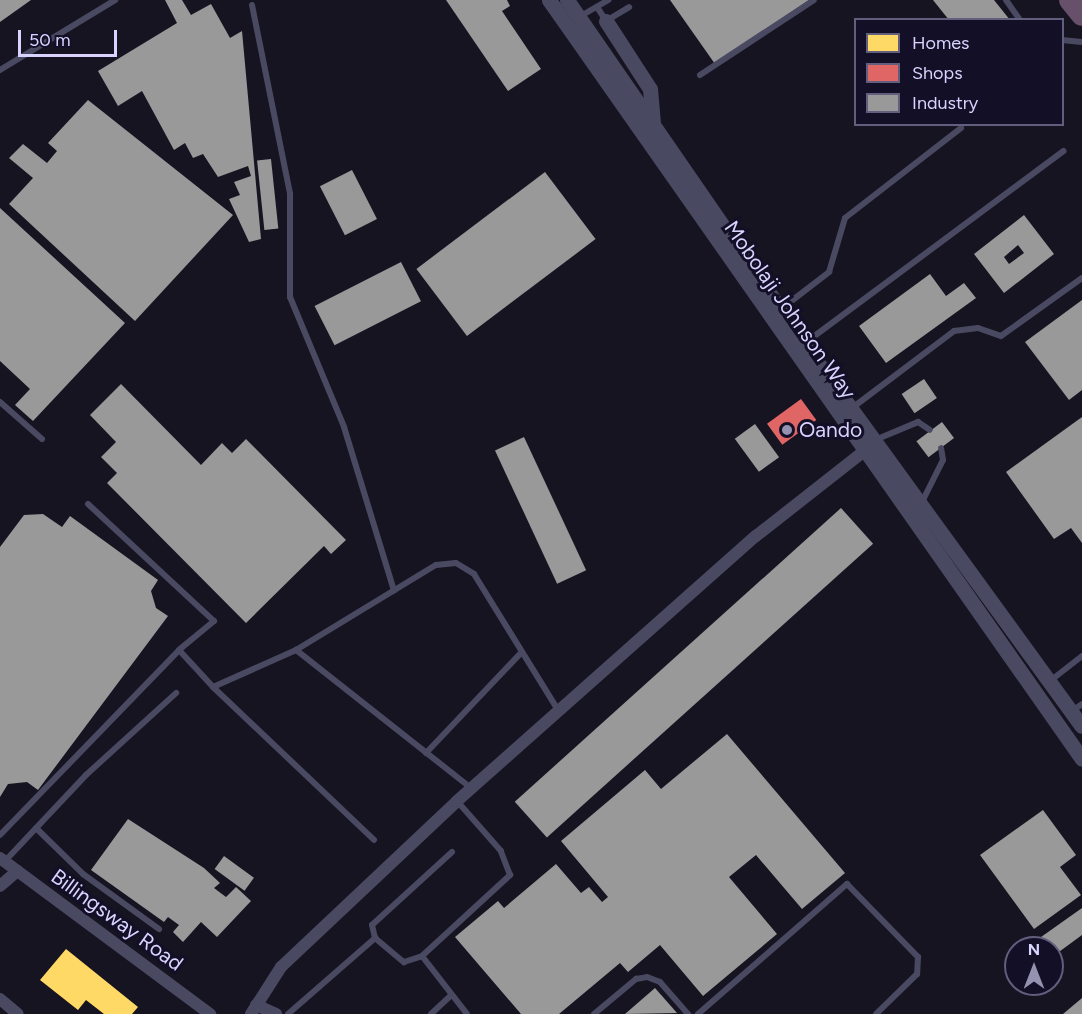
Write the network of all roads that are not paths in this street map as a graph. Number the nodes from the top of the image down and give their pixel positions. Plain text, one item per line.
1 (115, 0) edge
2 (549, 0) edge
3 (567, 0) edge
4 (609, 0) edge
5 (814, 0) edge
6 (1006, 0) edge
7 (1070, 0) edge
8 (252, 5) dead end
9 (597, 7) junction
10 (629, 8) dead end
11 (1082, 15) edge
12 (579, 17) junction
13 (1019, 18) edge
14 (606, 21) junction
15 (1064, 40) edge
16 (1082, 42) edge
17 (0, 70) edge
18 (700, 75) dead end
19 (653, 124) junction
20 (961, 128) dead end
21 (1064, 150) dead end
22 (1082, 278) edge
23 (780, 309) junction
24 (804, 344) junction
25 (0, 402) edge
26 (852, 409) junction
27 (930, 430) dead end
28 (42, 439) dead end
29 (874, 440) junction
30 (941, 448) dead end
31 (863, 452) junction
32 (88, 504) dead end
33 (921, 504) junction
34 (394, 591) junction
35 (179, 650) junction
36 (296, 650) junction
37 (520, 653) junction
38 (1082, 656) edge
39 (1050, 681) junction
40 (213, 687) junction
41 (176, 693) dead end
42 (1077, 708) edge
43 (558, 710) junction
44 (1082, 726) edge
45 (426, 753) junction
46 (1082, 759) edge
47 (471, 788) junction
48 (457, 801) junction
49 (36, 828) junction
50 (0, 835) edge
51 (374, 840) dead end
52 (452, 852) dead end
53 (2, 859) edge
54 (17, 871) junction
55 (0, 886) edge
56 (159, 929) dead end
57 (375, 938) junction
58 (422, 956) junction
59 (450, 996) junction
60 (0, 999) edge
61 (254, 1010) edge
62 (18, 1014) edge
63 (210, 1014) edge
64 (276, 1014) edge
65 (288, 1014) edge
66 (430, 1014) edge
67 (467, 1014) edge
68 (594, 1014) edge
69 (688, 1014) edge
70 (698, 1014) edge
71 (876, 1014) edge

1 - 17 lane
2 - 31 street, Mobolaji Johnson Way
3 - 12 street, Mobolaji Johnson Way
4 - 9 lane
5 - 18 lane
6 - 13 lane
7 - 11 highway
8 - 34 lane
9 - 12 lane
9 - 14 lane
10 - 14 lane
12 - 19 street, Mobolaji Johnson Way
14 - 19 street
15 - 16 lane
19 - 23 street, Mobolaji Johnson Way
20 - 23 lane
21 - 24 lane
22 - 26 lane
23 - 24 street, Mobolaji Johnson Way
24 - 26 street, Mobolaji Johnson Way
25 - 28 lane
26 - 29 street, Mobolaji Johnson Way
27 - 29 lane
29 - 33 street, Mobolaji Johnson Way
30 - 33 lane
31 - 43 street
31 - 46 street, Mobolaji Johnson Way
32 - 35 lane
33 - 39 street, Mobolaji Johnson Way
34 - 36 lane
34 - 37 lane
35 - 40 lane
35 - 50 lane
36 - 40 lane
36 - 45 lane
37 - 43 lane
37 - 45 lane
38 - 39 lane
39 - 42 street, Mobolaji Johnson Way
40 - 51 lane
41 - 49 lane
42 - 44 street, Mobolaji Johnson Way
43 - 47 street
45 - 47 lane
47 - 48 street
48 - 58 lane
48 - 61 street
49 - 53 lane
49 - 56 lane
52 - 57 lane
53 - 54 street, Billingsway Road
54 - 55 street
54 - 63 street, Billingsway Road
57 - 58 lane
57 - 65 lane
58 - 59 lane
59 - 66 lane
59 - 67 lane
60 - 62 street
61 - 64 street
68 - 69 lane
70 - 71 lane

